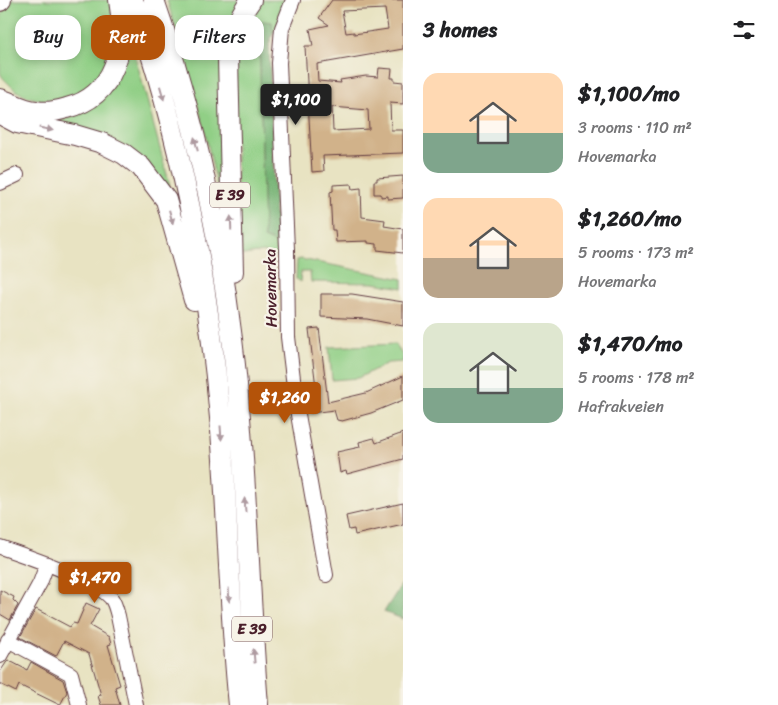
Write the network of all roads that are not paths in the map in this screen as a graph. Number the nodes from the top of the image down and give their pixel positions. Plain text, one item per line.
1 (119, 0) edge
2 (133, 0) edge
3 (154, 0) edge
4 (251, 0) edge
5 (293, 0) edge
6 (141, 15) edge
7 (156, 15) edge
8 (161, 60) edge
9 (162, 60) edge
10 (0, 86) edge
11 (5, 106) edge
12 (17, 175) dead end
13 (0, 183) edge
14 (216, 384) junction
15 (237, 394) junction
16 (0, 547) edge
17 (47, 564) junction
18 (326, 575) dead end
19 (8, 640) junction
20 (0, 656) edge
21 (79, 705) edge
22 (136, 705) edge
23 (239, 705) edge
24 (258, 705) edge

1 - 11 highway
2 - 6 highway, E 39
3 - 7 highway, E 39
15 -> 4 highway, E 39
5 - 18 street, Hovemarka
8 -> 14 highway, E 39
15 -> 9 highway, E 39
10 - 11 highway, E 39
11 -> 14 highway, E 39
12 - 13 street
14 -> 23 highway, E 39
24 -> 15 highway, E 39
16 - 17 street
17 - 19 street
17 - 22 street
19 - 20 street
19 - 21 street

